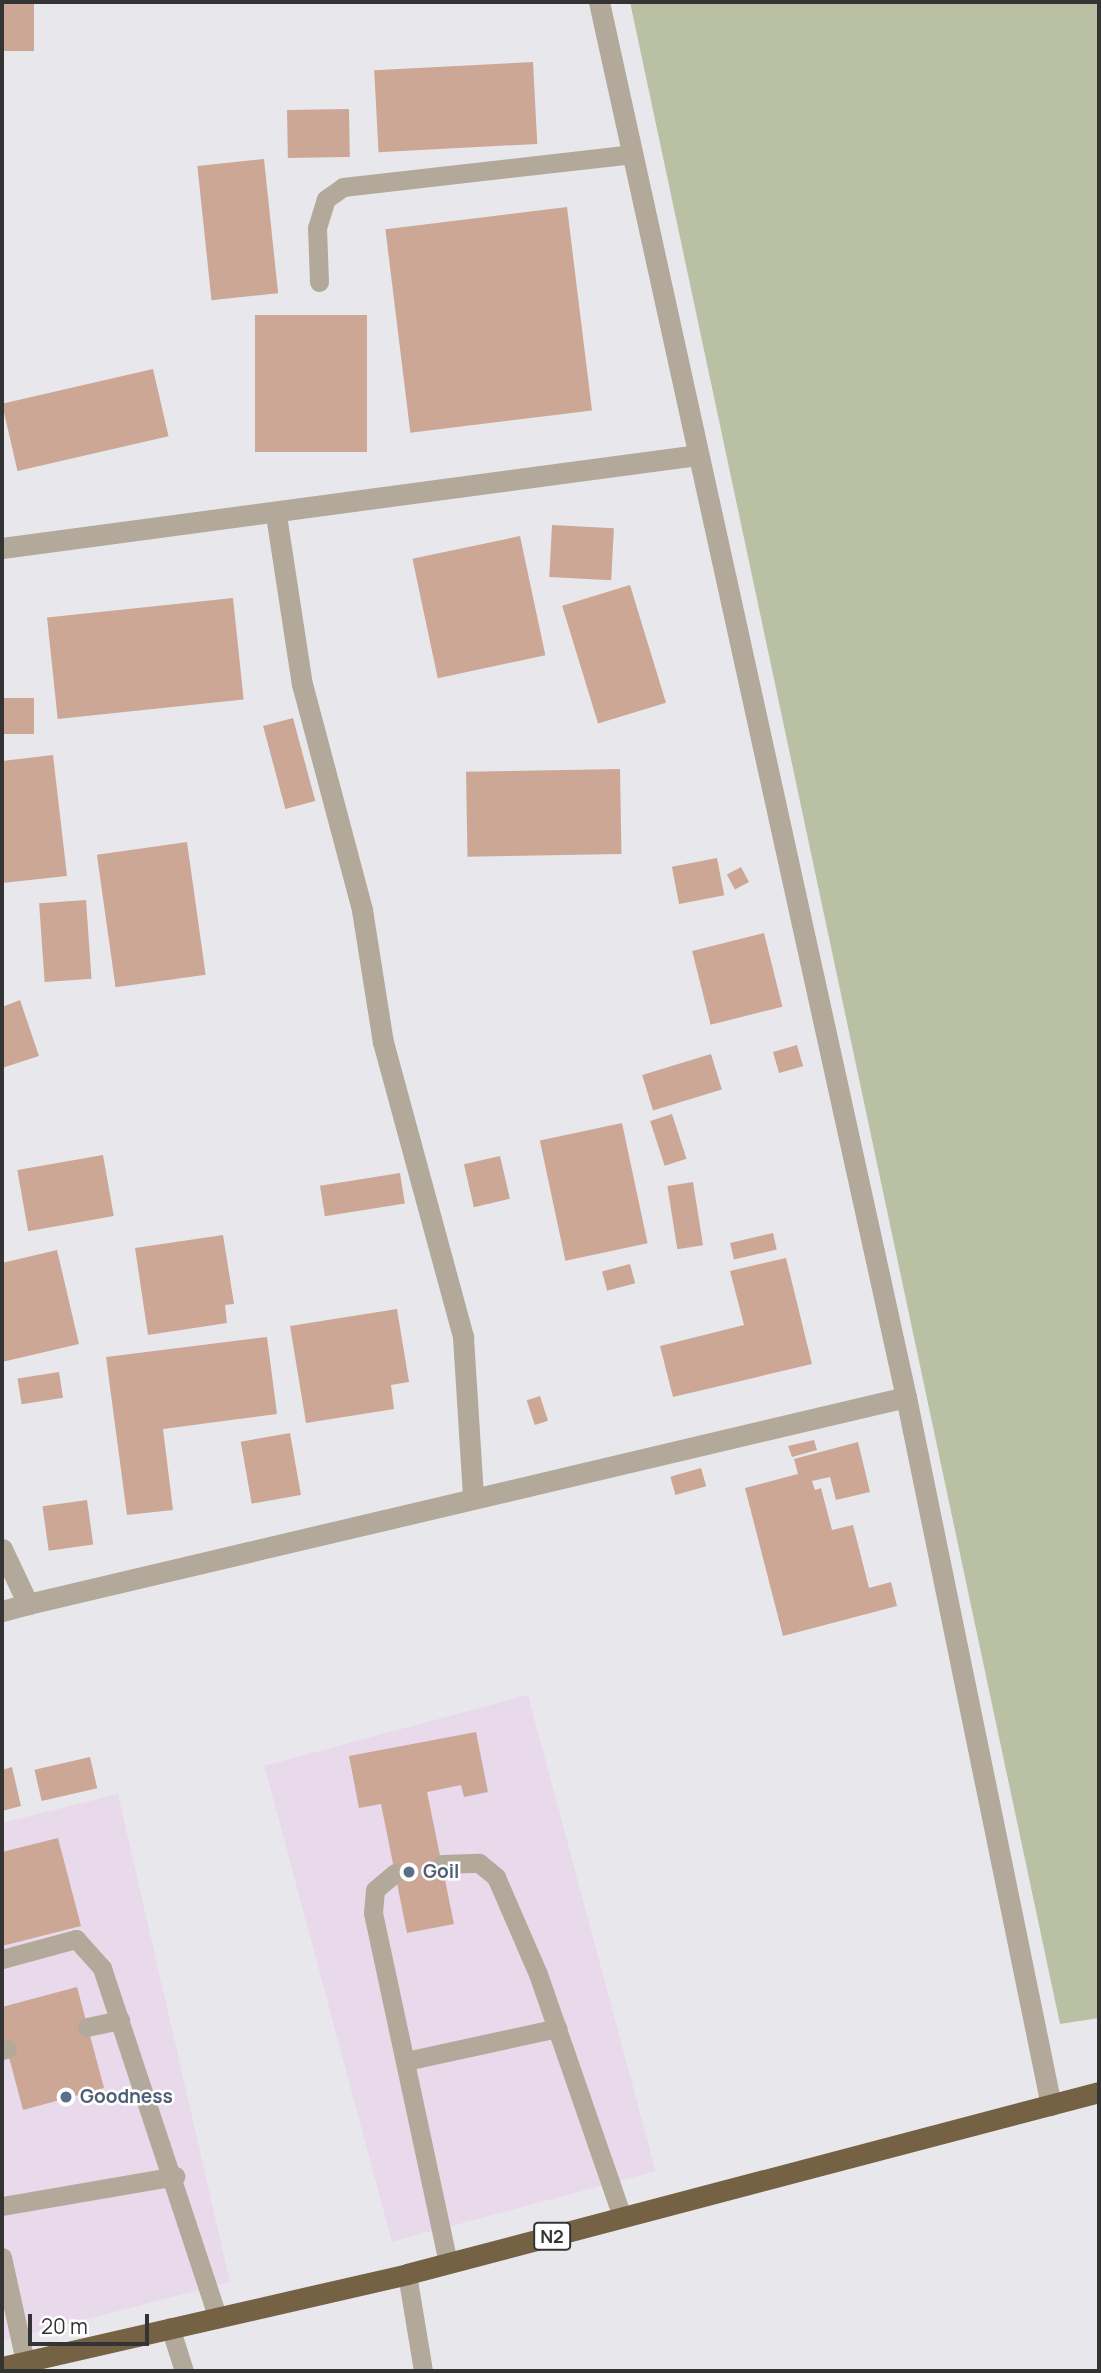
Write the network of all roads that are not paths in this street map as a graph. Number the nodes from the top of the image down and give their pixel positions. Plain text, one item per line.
1 (599, 2) edge
2 (633, 154) junction
3 (319, 282) dead end
4 (697, 454) junction
5 (276, 515) junction
6 (2, 548) edge
7 (906, 1397) junction
8 (474, 1495) junction
9 (2, 1549) edge
10 (28, 1604) junction
11 (2, 1611) edge
12 (442, 1864) dead end
13 (395, 1874) dead end
14 (2, 1959) edge
15 (120, 2020) junction
16 (88, 2027) dead end
17 (557, 2028) junction
18 (406, 2061) junction
19 (1099, 2092) edge
20 (1052, 2105) junction
21 (175, 2176) junction
22 (2, 2206) edge
23 (622, 2217) junction
24 (2, 2257) edge
25 (448, 2264) junction
26 (407, 2274) junction
27 (217, 2316) junction
28 (170, 2327) junction
29 (25, 2362) junction
30 (2, 2367) edge
31 (184, 2371) edge
32 (423, 2371) edge

1 - 2 street
2 - 3 lane
2 - 4 street
4 - 5 street
4 - 7 street
5 - 6 street
5 - 8 street
7 - 8 street
7 - 20 street
8 - 10 street
9 - 10 street
10 - 11 street
12 - 17 lane
13 - 18 lane
14 - 15 lane
15 - 16 lane
15 - 21 lane
17 - 18 lane
17 - 23 lane
18 - 25 lane
19 - 20 highway, N2
20 - 23 highway, N2
21 - 22 lane
21 - 27 lane
23 - 25 highway, N2
24 - 29 lane
25 - 26 highway, N2
26 - 27 highway, N2
26 - 32 lane
27 - 28 highway, N2
28 - 29 highway, N2
28 - 31 lane
29 - 30 highway, N2

